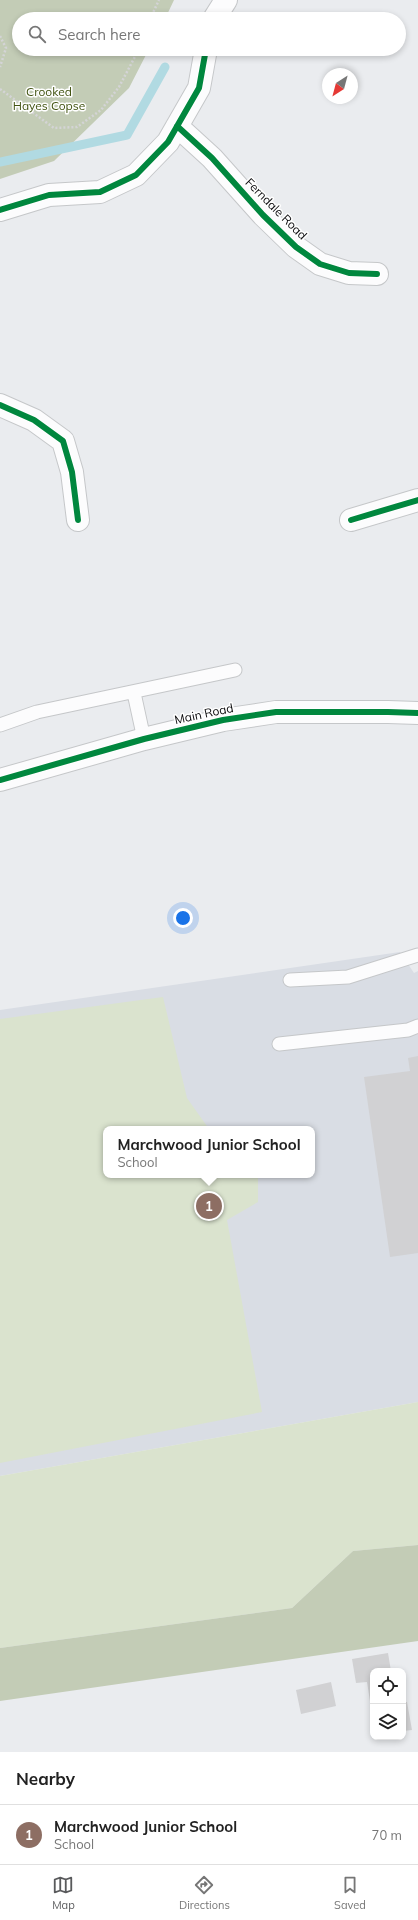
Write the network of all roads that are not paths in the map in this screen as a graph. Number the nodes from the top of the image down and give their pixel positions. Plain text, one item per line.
1 (226, 0) edge
2 (218, 12) edge
3 (205, 56) edge
4 (177, 126) junction
5 (0, 210) edge
6 (377, 274) dead end
7 (0, 405) edge
8 (418, 500) edge
9 (78, 520) dead end
10 (351, 520) dead end
11 (235, 670) dead end
12 (134, 693) junction
13 (418, 714) edge
14 (0, 725) edge
15 (144, 738) junction
16 (0, 780) edge
17 (418, 955) edge
18 (290, 980) dead end
19 (418, 1026) edge
20 (279, 1044) dead end

1 - 2 street
3 - 4 street
4 - 5 street
4 - 6 street, Ferndale Road
7 - 9 street
8 - 10 street
11 - 12 lane
12 - 14 lane
12 - 15 lane
13 - 15 street, Main Road
15 - 16 street, Main Road
17 - 18 lane
19 - 20 lane

